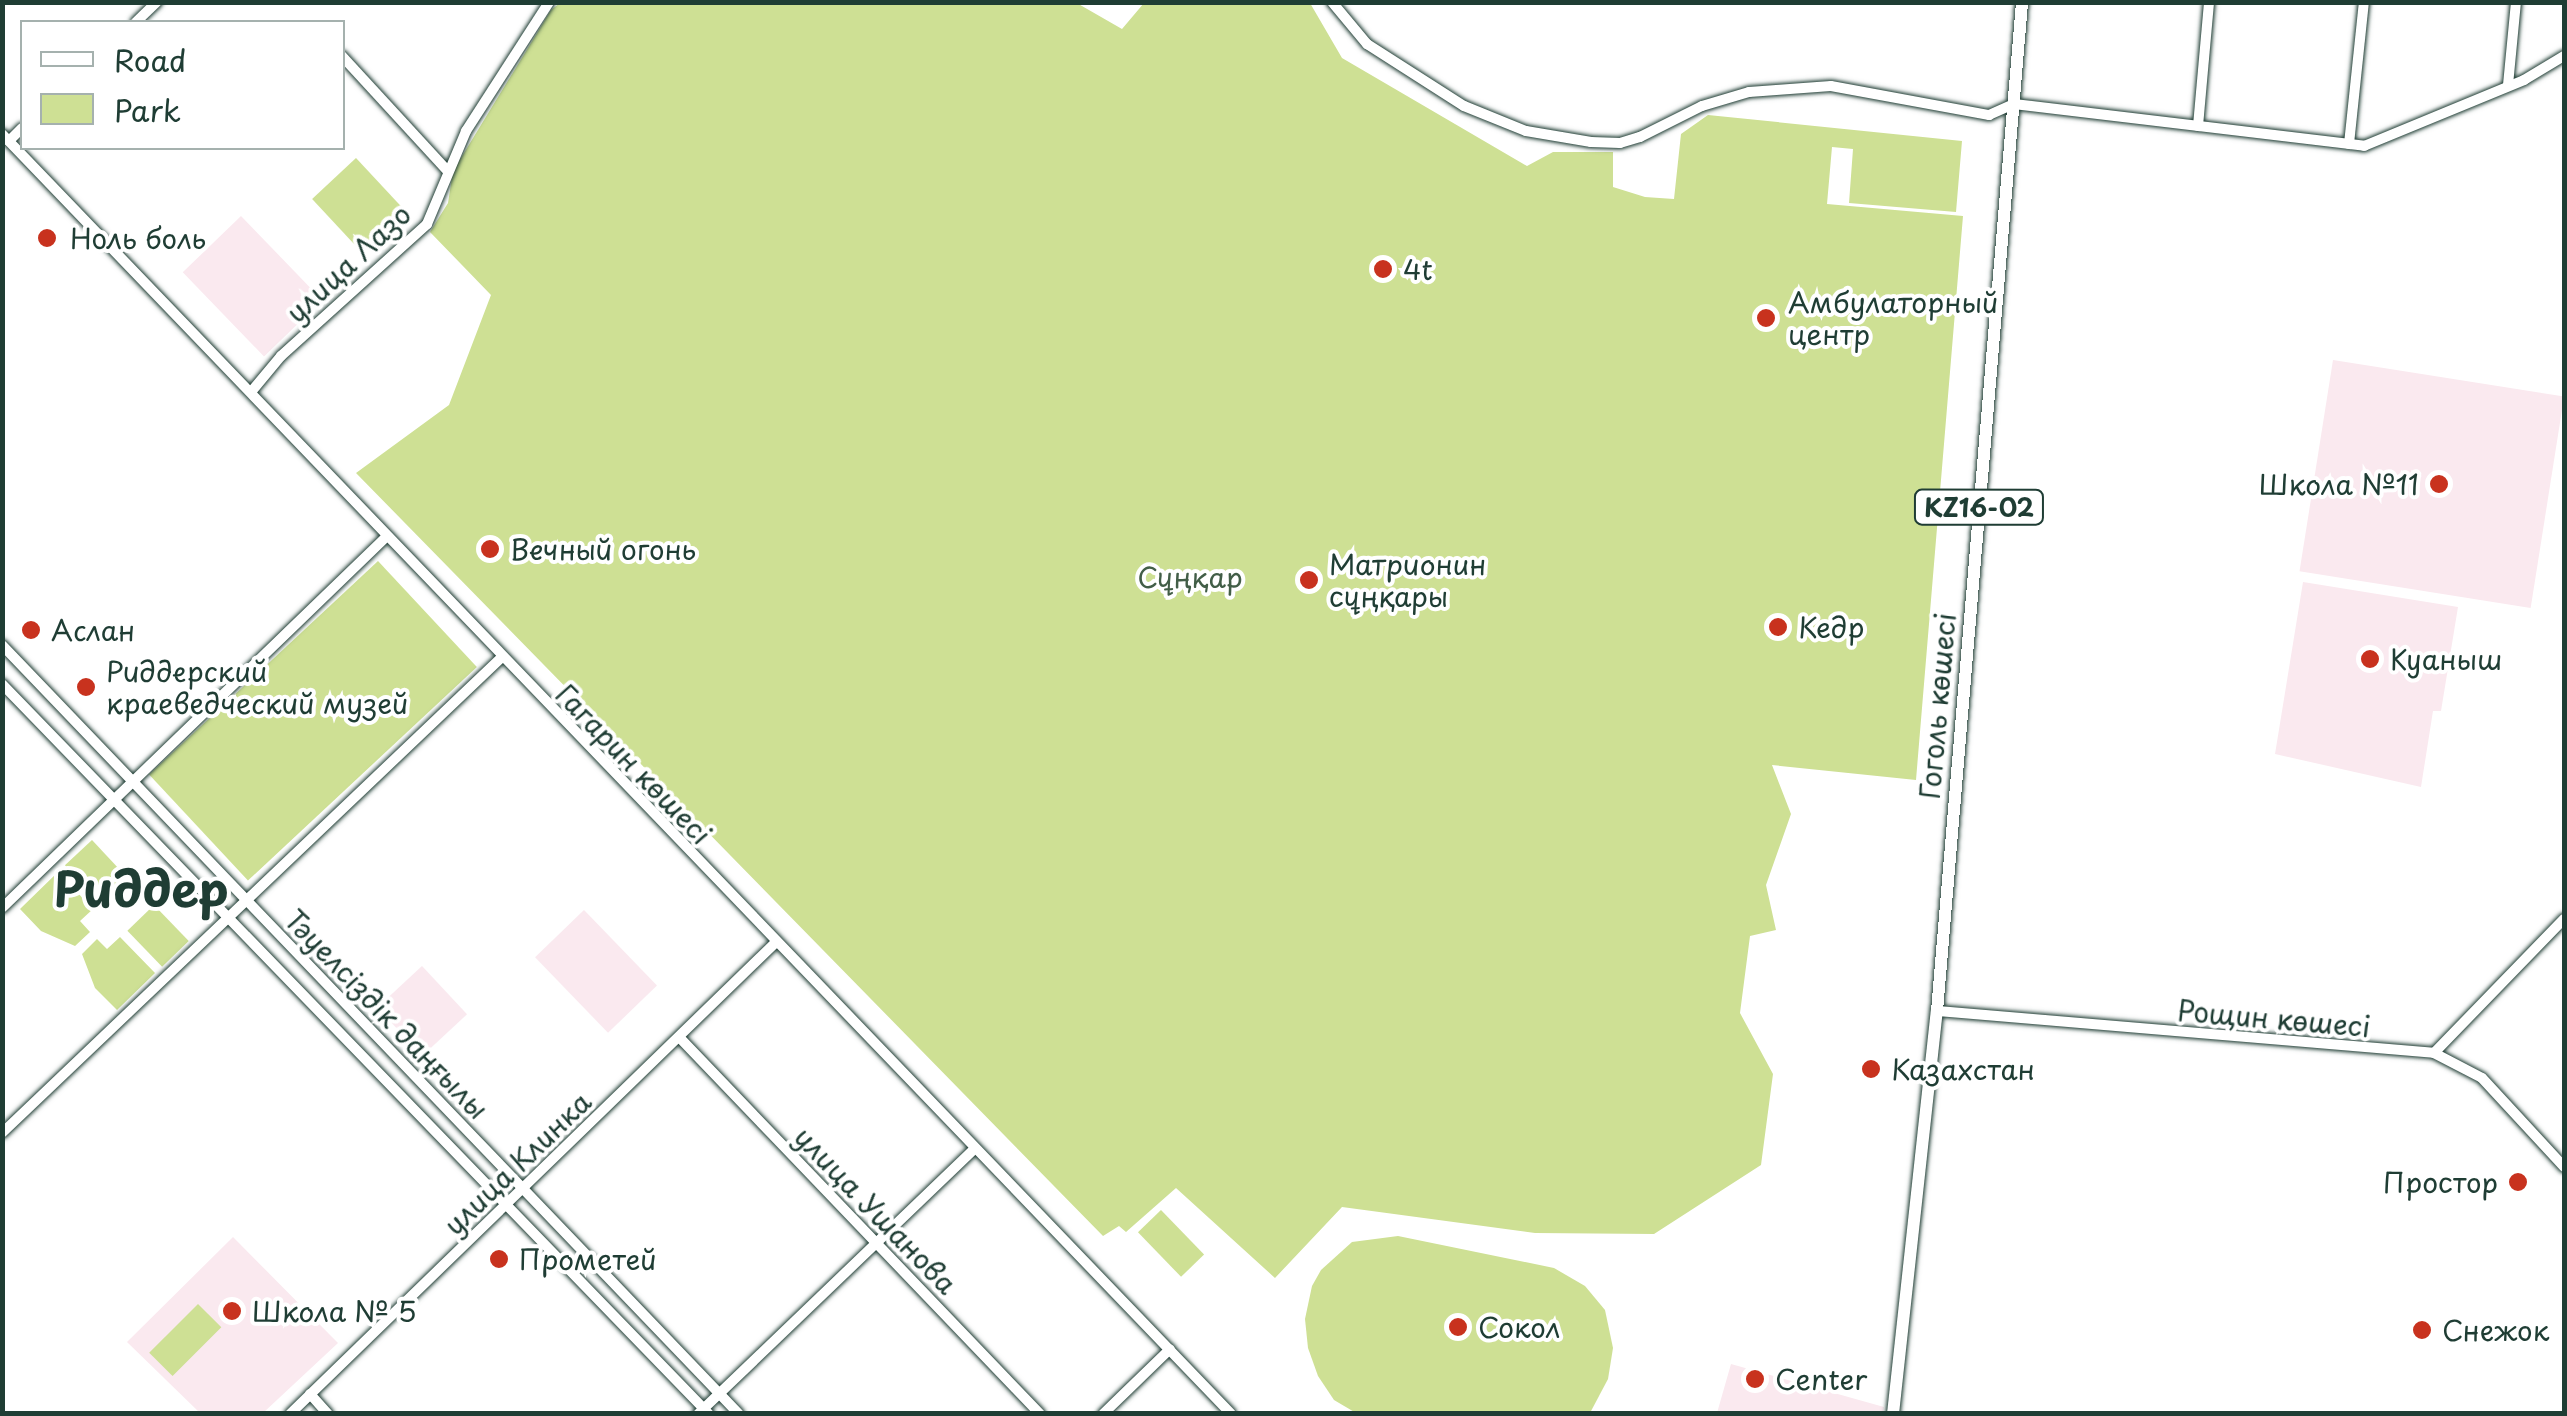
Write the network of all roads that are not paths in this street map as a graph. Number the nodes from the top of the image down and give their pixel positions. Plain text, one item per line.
1 (157, 2) edge
2 (549, 2) edge
3 (1332, 2) edge
4 (2022, 2) edge
5 (2209, 2) edge
6 (2364, 2) edge
7 (2516, 2) edge
8 (138, 20) edge
9 (2564, 56) edge
10 (345, 59) edge
11 (2508, 85) junction
12 (2014, 104) junction
13 (2198, 126) junction
14 (6, 138) edge
15 (2349, 144) junction
16 (447, 170) junction
17 (251, 392) junction
18 (386, 537) junction
19 (2, 645) edge
20 (502, 658) junction
21 (2, 684) edge
22 (133, 782) junction
23 (114, 800) junction
24 (246, 899) junction
25 (2, 908) edge
26 (228, 916) junction
27 (2564, 918) edge
28 (775, 943) junction
29 (1936, 1011) junction
30 (679, 1037) junction
31 (2434, 1054) junction
32 (2, 1133) edge
33 (974, 1148) junction
34 (2564, 1167) edge
35 (523, 1188) junction
36 (508, 1203) junction
37 (876, 1242) junction
38 (1170, 1349) junction
39 (310, 1394) junction
40 (720, 1394) junction
41 (704, 1412) edge
42 (290, 1414) edge
43 (328, 1414) edge
44 (739, 1414) edge
45 (1040, 1414) edge
46 (1103, 1414) edge
47 (1231, 1414) edge
48 (1893, 1414) edge

1 - 8 street
2 - 16 street, улица Лазо
3 - 12 street
4 - 12 main road, Гоголь көшесі / KZ16-02
5 - 13 street
6 - 15 street
7 - 11 street
9 - 11 street
10 - 16 street
11 - 15 street
12 - 13 street
12 - 29 main road, Гоголь көшесі / KZ16-02
13 - 15 street
14 - 17 street, Гагарин көшесі
16 - 17 street, улица Лазо
17 - 18 street, Гагарин көшесі
18 - 20 street, Гагарин көшесі
18 - 22 street
19 - 22 street, Тәуелсіздік даңғылы
20 - 24 street
20 - 28 street, Гагарин көшесі
21 - 23 street, Тәуелсіздік даңғылы
22 - 23 street
22 - 24 street, Тәуелсіздік даңғылы
23 - 25 street
23 - 26 street, Тәуелсіздік даңғылы
24 - 26 street
24 - 35 street, Тәуелсіздік даңғылы
26 - 32 street
26 - 36 street, Тәуелсіздік даңғылы
27 - 31 street
28 - 30 street, улица Клинка
28 - 33 street, Гагарин көшесі
29 - 31 street, Рощин көшесі
29 - 48 main road, Гоголь көшесі / KZ16-02
30 - 35 street, улица Клинка
30 - 37 street, улица Ушанова
31 - 34 street, Рощин көшесі
33 - 37 street
33 - 38 street, Гагарин көшесі
35 - 36 street, улица Клинка
35 - 40 street, Тәуелсіздік даңғылы
36 - 39 street, улица Клинка
36 - 41 street, Тәуелсіздік даңғылы
37 - 40 street
37 - 45 street, улица Ушанова
38 - 46 street
38 - 47 street, Гагарин көшесі
39 - 42 street, улица Клинка
39 - 43 street
40 - 41 street
40 - 44 street, Тәуелсіздік даңғылы

